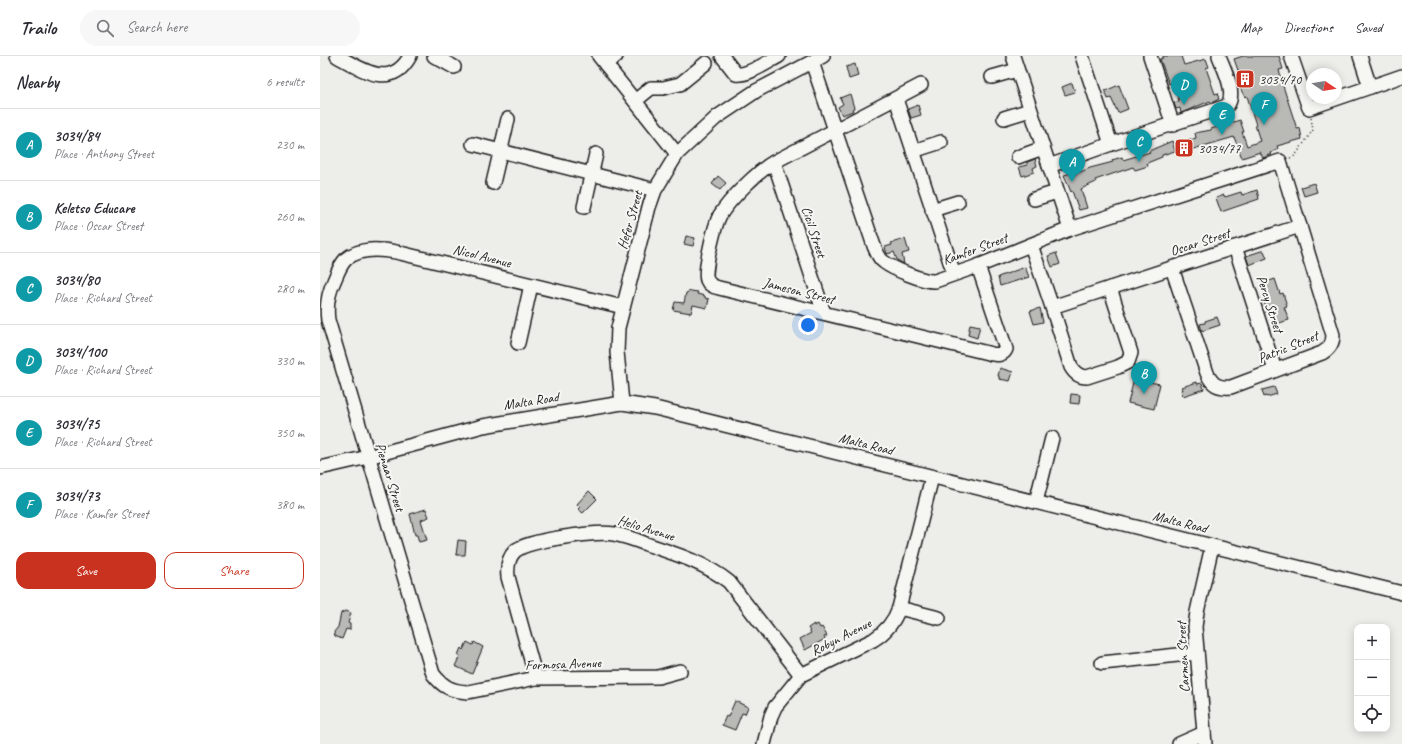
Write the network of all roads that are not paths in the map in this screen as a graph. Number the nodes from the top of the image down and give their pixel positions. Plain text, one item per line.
1 (336, 56) edge
2 (410, 56) edge
3 (434, 56) edge
4 (616, 56) edge
5 (722, 56) edge
6 (779, 56) edge
7 (1013, 56) edge
8 (1082, 56) edge
9 (1150, 56) edge
10 (1219, 56) edge
11 (1291, 56) edge
12 (1360, 56) edge
13 (817, 59) edge
14 (602, 60) edge
15 (706, 63) dead end
16 (454, 67) dead end
17 (1017, 70) junction
18 (747, 73) junction
19 (1402, 76) edge
20 (992, 77) dead end
21 (921, 85) dead end
22 (1370, 87) junction
23 (756, 91) junction
24 (896, 99) junction
25 (635, 101) junction
26 (1030, 110) junction
27 (1004, 118) dead end
28 (508, 119) dead end
29 (1173, 125) junction
30 (836, 130) junction
31 (941, 142) dead end
32 (473, 144) dead end
33 (1110, 144) junction
34 (1043, 148) junction
35 (500, 151) junction
36 (913, 151) junction
37 (596, 154) dead end
38 (677, 154) junction
39 (1018, 157) dead end
40 (1280, 161) joint
41 (774, 162) junction
42 (1049, 166) junction
43 (591, 173) junction
44 (493, 183) dead end
45 (655, 190) junction
46 (1057, 192) junction
47 (1034, 199) dead end
48 (958, 202) dead end
49 (584, 207) dead end
50 (932, 210) junction
51 (1300, 226) junction
52 (1070, 229) junction
53 (1031, 244) junction
54 (1235, 247) junction
55 (978, 266) junction
56 (1172, 268) junction
57 (339, 269) joint
58 (954, 274) junction
59 (527, 284) junction
60 (1110, 288) junction
61 (623, 307) junction
62 (1052, 307) junction
63 (824, 313) junction
64 (514, 341) dead end
65 (1275, 370) junction
66 (622, 403) junction
67 (1052, 438) dead end
68 (368, 457) junction
69 (320, 468) edge
70 (932, 477) junction
71 (1036, 502) junction
72 (1212, 546) junction
73 (1402, 593) edge
74 (899, 608) junction
75 (939, 618) dead end
76 (1196, 653) junction
77 (1102, 662) dead end
78 (680, 671) dead end
79 (801, 675) junction
80 (536, 678) junction
81 (448, 688) joint
82 (1204, 738) edge
83 (764, 744) edge
84 (1179, 744) edge

1 - 2 street
3 - 16 street
4 - 14 street
5 - 18 street
6 - 18 street
7 - 17 street
8 - 33 street
9 - 29 street
10 - 29 street
11 - 22 street
12 - 22 street
13 - 23 street, Hefer Street
13 - 30 street, Kamfer Street
14 - 25 street
15 - 25 street
17 - 20 street
17 - 26 street
18 - 23 street
19 - 22 street
21 - 24 street, Jameson Street
23 - 38 street, Hefer Street
24 - 30 street, Jameson Street
24 - 36 street
25 - 38 street
26 - 27 street
26 - 34 street
28 - 35 street
29 - 33 street
30 - 41 street, Jameson Street
30 - 58 street, Kamfer Street
31 - 36 street
32 - 35 street
33 - 42 street
34 - 39 street
34 - 42 street
35 - 43 street
35 - 44 street
36 - 50 street
37 - 43 street
38 - 45 street, Hefer Street
40 - 51 street, Patric Street
40 - 52 street, Kamfer Street
41 - 63 street, Cicil Street
41 - 63 street, Jameson Street
42 - 46 street
43 - 45 street
43 - 49 street
45 - 61 street, Hefer Street
46 - 47 street
46 - 52 street
48 - 50 street
50 - 58 street
51 - 54 street, Oscar Street
51 - 65 street, Patric Street
52 - 53 street, Kamfer Street
53 - 55 street, Kamfer Street
53 - 62 street
54 - 56 street, Oscar Street
54 - 65 street, Percy Street
55 - 58 street, Kamfer Street
55 - 63 street, Jameson Street
56 - 60 street, Oscar Street
56 - 65 street, Patric Street
57 - 59 street, Nicol Avenue
57 - 68 street, Pienaar Street
59 - 61 street, Nicol Avenue
59 - 64 street
60 - 62 street, Oscar Street
60 - 62 street
61 - 66 street, Hefer Street
66 - 68 street, Malta Road
66 - 70 street, Malta Road
67 - 71 street
68 - 69 street, Malta Road
68 - 81 street, Pienaar Street
70 - 71 street, Malta Road
70 - 74 street, Robyn Avenue
71 - 72 street, Malta Road
72 - 73 street, Malta Road
72 - 76 street, Carmen Street
74 - 75 street
74 - 79 street, Robyn Avenue
76 - 77 street
76 - 82 street, Carmen Street
78 - 80 street, Formosa Avenue
79 - 80 street, Helio Avenue
79 - 83 street, Robyn Avenue
80 - 81 street, Formosa Avenue
82 - 84 street

